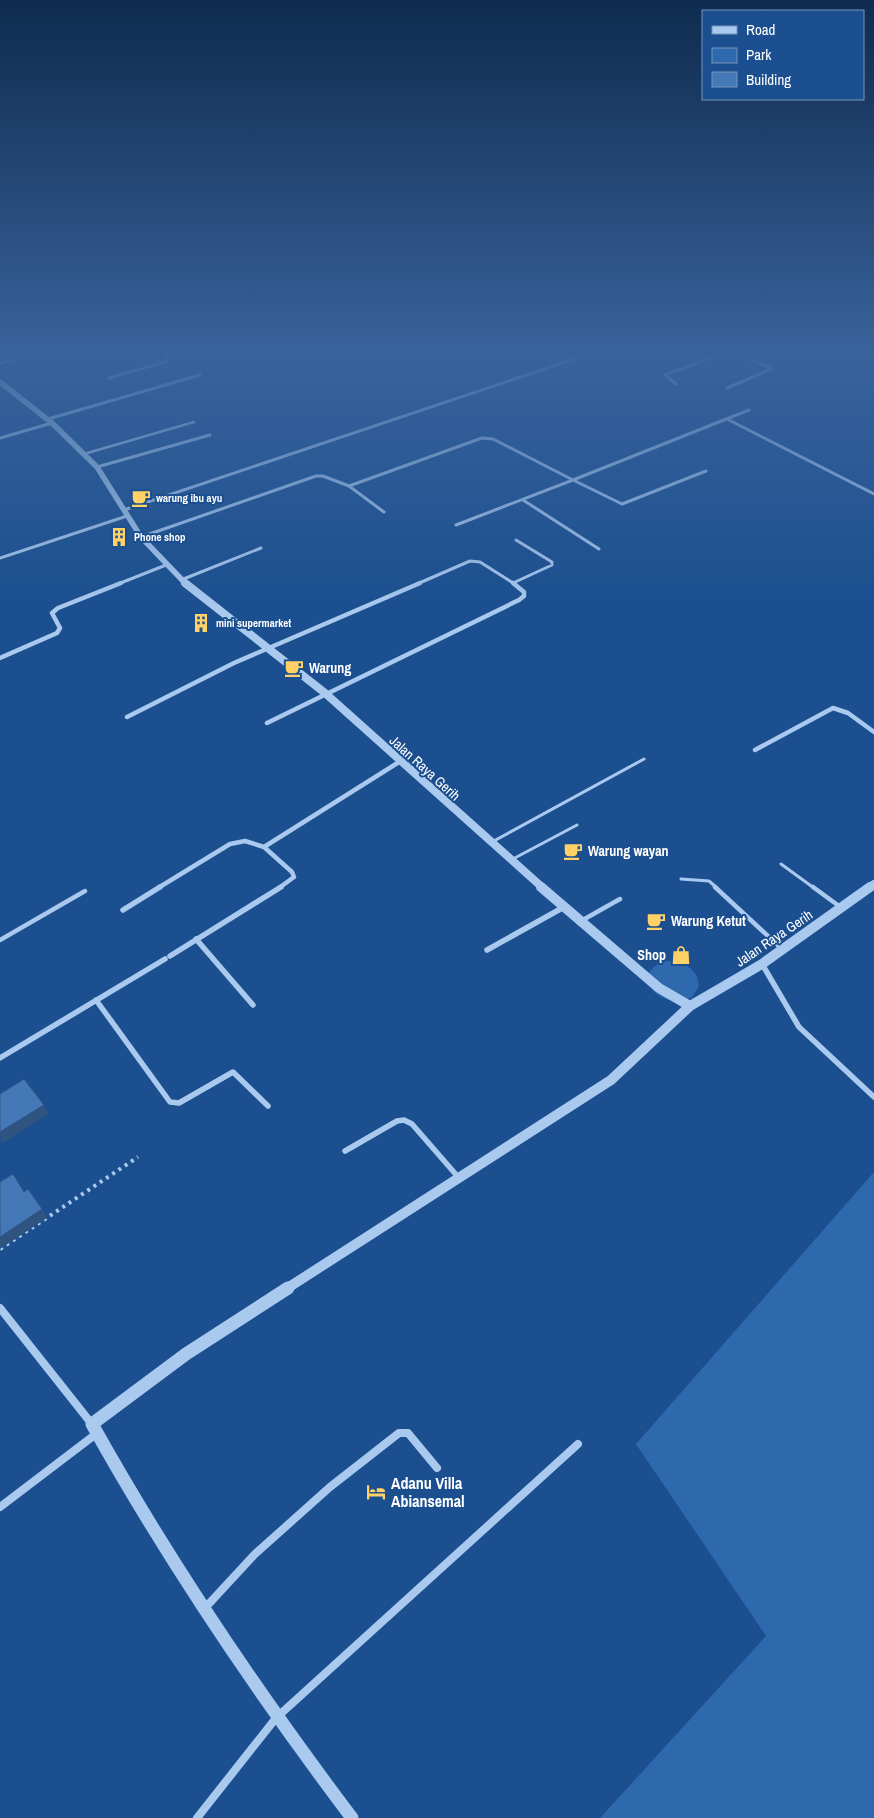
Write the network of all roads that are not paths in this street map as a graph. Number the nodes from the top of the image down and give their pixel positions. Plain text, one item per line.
1 (67, 438) edge
2 (140, 438) edge
3 (200, 438) edge
4 (344, 438) edge
5 (679, 438) edge
6 (764, 438) edge
7 (84, 454) junction
8 (97, 467) junction
9 (706, 471) dead end
10 (573, 480) junction
11 (349, 486) junction
12 (874, 494) edge
13 (523, 500) junction
14 (384, 512) dead end
15 (125, 513) junction
16 (456, 525) dead end
17 (141, 536) junction
18 (516, 540) dead end
19 (261, 548) dead end
20 (599, 549) dead end
21 (0, 558) edge
22 (166, 565) junction
23 (181, 580) junction
24 (513, 583) junction
25 (268, 648) junction
26 (0, 658) edge
27 (325, 693) junction
28 (127, 717) dead end
29 (266, 723) dead end
30 (874, 732) edge
31 (755, 750) dead end
32 (644, 759) dead end
33 (399, 762) junction
34 (577, 825) dead end
35 (490, 843) junction
36 (264, 847) junction
37 (510, 860) junction
38 (781, 864) dead end
39 (681, 879) dead end
40 (874, 884) edge
41 (85, 892) dead end
42 (620, 899) dead end
43 (565, 907) junction
44 (841, 907) junction
45 (123, 910) dead end
46 (581, 921) junction
47 (196, 939) junction
48 (0, 940) edge
49 (487, 950) dead end
50 (782, 950) junction
51 (762, 964) junction
52 (96, 1000) junction
53 (253, 1005) dead end
54 (690, 1006) junction
55 (0, 1058) edge
56 (874, 1097) edge
57 (268, 1106) dead end
58 (345, 1152) dead end
59 (459, 1179) junction
60 (0, 1308) edge
61 (94, 1429) junction
62 (578, 1444) dead end
63 (438, 1468) dead end
64 (0, 1507) edge
65 (202, 1611) junction
66 (276, 1718) junction
67 (197, 1818) edge
68 (352, 1818) edge

1 - 7 street, Jalan Raya Gerih
2 - 7 lane
3 - 8 street
4 - 15 street
5 - 10 street
6 - 12 street
7 - 8 street, Jalan Raya Gerih
8 - 15 street, Jalan Raya Gerih
9 - 10 street
10 - 11 street
10 - 13 street
11 - 14 street
11 - 17 street
13 - 16 street
13 - 20 street
15 - 17 street, Jalan Raya Gerih
15 - 21 street
17 - 22 street, Jalan Raya Gerih
18 - 24 street
19 - 23 street
22 - 23 street, Jalan Raya Gerih
22 - 26 street
23 - 25 street, Jalan Raya Gerih
24 - 25 street
24 - 27 street
25 - 27 street, Jalan Raya Gerih
25 - 28 street
27 - 29 street
27 - 33 street, Jalan Raya Gerih
30 - 31 street
32 - 35 lane
33 - 35 street, Jalan Raya Gerih
33 - 36 street
34 - 37 lane
35 - 37 street, Jalan Raya Gerih
36 - 45 street
36 - 47 street
37 - 43 street, Jalan Raya Gerih
38 - 44 lane
39 - 50 lane
40 - 44 street, Jalan Raya Gerih
41 - 48 lane
42 - 46 lane
43 - 46 street, Jalan Raya Gerih
43 - 49 street
44 - 50 street, Jalan Raya Gerih
46 - 54 street, Jalan Raya Gerih
47 - 52 street
47 - 53 street
50 - 51 street, Jalan Raya Gerih
51 - 54 street, Jalan Raya Gerih
51 - 56 street
52 - 55 street
52 - 57 street
54 - 59 street
58 - 59 street
59 - 61 street
60 - 61 street
61 - 64 street
61 - 65 street
62 - 66 street
63 - 65 street
65 - 66 street
66 - 67 street
66 - 68 street

